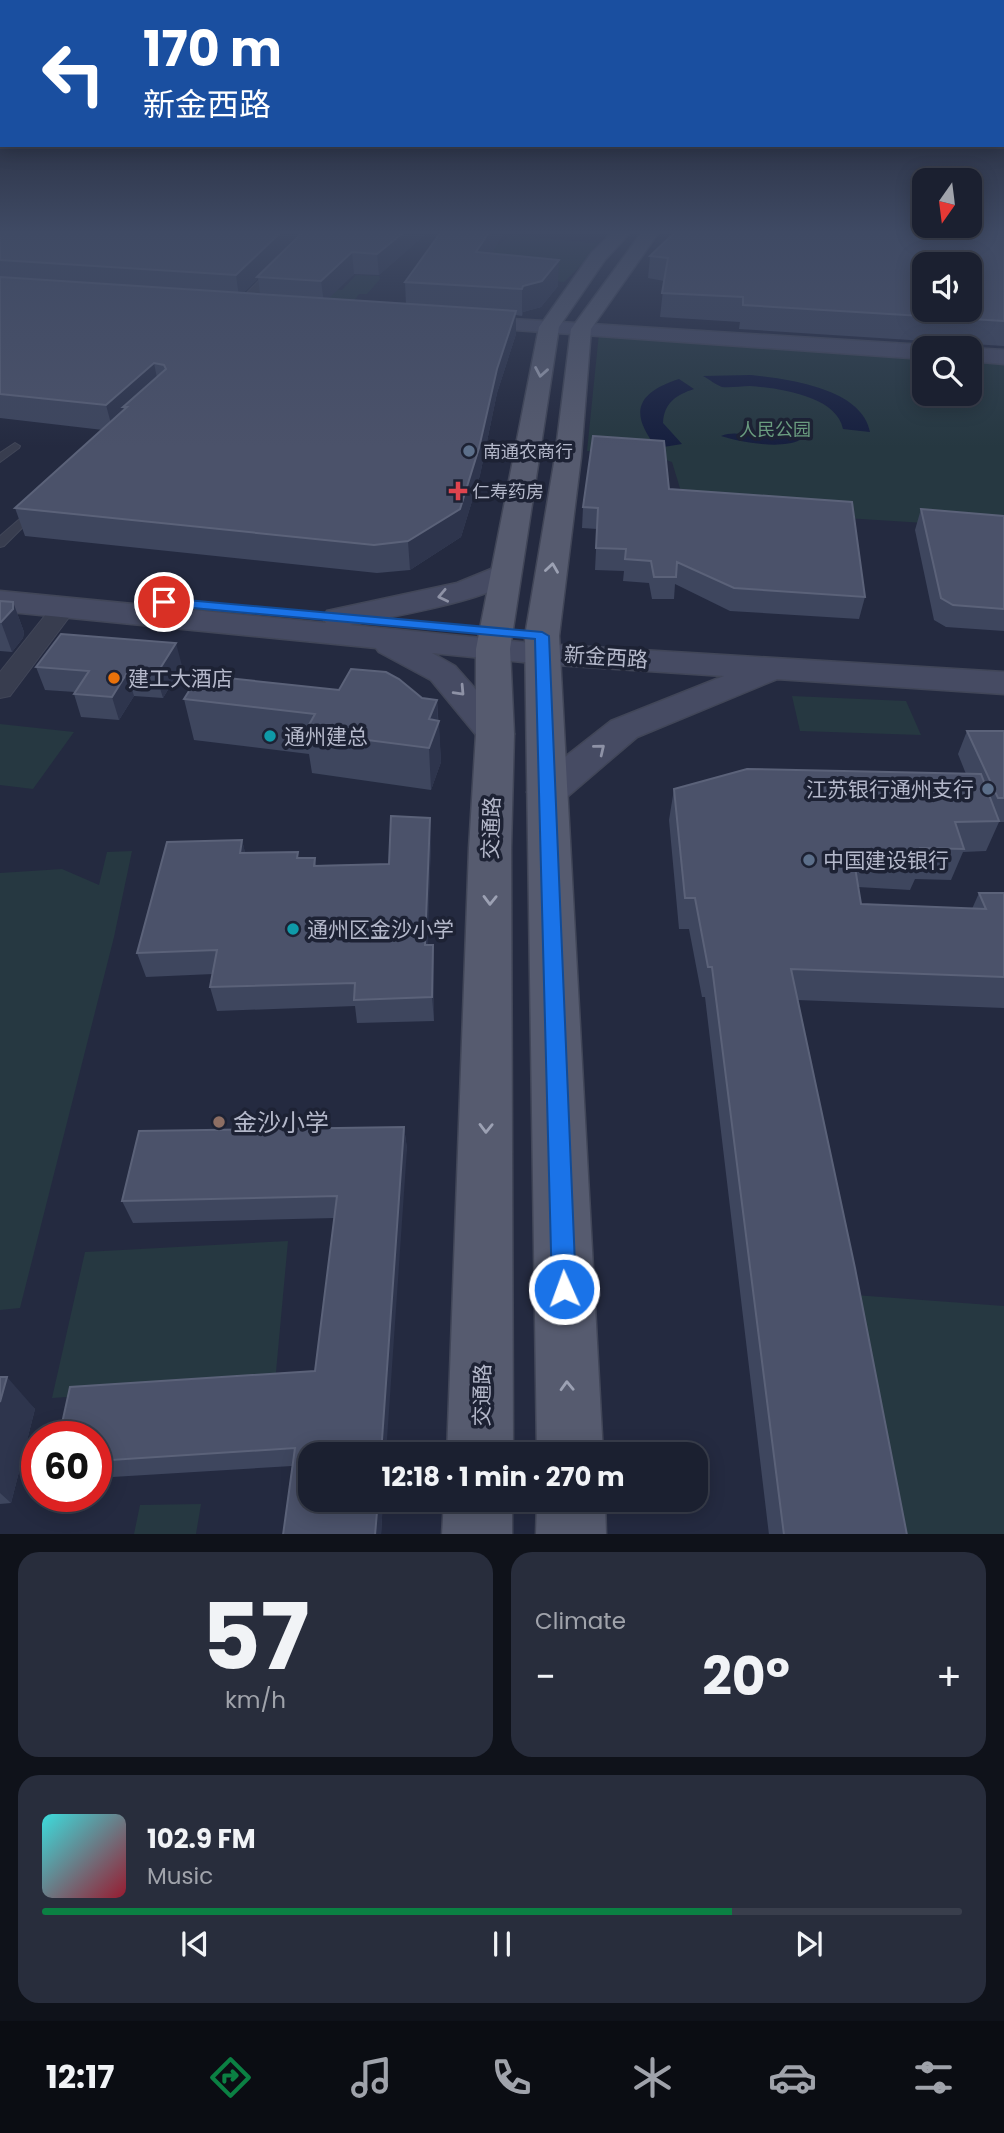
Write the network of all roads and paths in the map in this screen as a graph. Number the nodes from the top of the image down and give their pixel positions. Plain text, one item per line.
1 (244, 304) edge
2 (565, 304) edge
3 (599, 304) edge
4 (216, 305) edge
5 (241, 307) junction
6 (268, 309) edge
7 (442, 320) edge
8 (549, 327) junction
9 (581, 329) junction
10 (912, 351) edge
11 (982, 356) edge
12 (1004, 357) edge
13 (15, 446) dead end
14 (0, 459) edge
15 (43, 502) edge
16 (0, 543) edge
17 (506, 572) junction
18 (0, 587) edge
19 (0, 601) edge
20 (64, 608) junction
21 (349, 626) junction
22 (494, 640) junction
23 (542, 645) junction
24 (1004, 664) edge
25 (776, 668) junction
26 (1004, 683) edge
27 (0, 691) edge
28 (495, 734) junction
29 (547, 792) junction
30 (480, 1442) edge
31 (570, 1442) edge
32 (478, 1512) edge
33 (571, 1512) edge
34 (477, 1534) edge
35 (571, 1534) edge

1 - 5 street
2 - 8 main road, 交通路
3 - 9 main road
4 - 5 main road
5 - 6 main road
7 - 8 main road
8 - 9 main road
8 -> 17 main road, 交通路
9 - 10 main road
23 -> 9 main road
11 - 12 main road
13 - 14 lane
15 - 16 lane
17 -> 21 main road
17 - 22 main road, 交通路
18 - 21 main road, 新金西路
19 - 20 main road, 新金西路
20 - 21 main road, 新金西路
20 - 27 street
21 - 22 main road, 新金西路
21 -> 28 main road
22 - 23 main road, 新金西路
22 - 28 main road, 交通路
23 - 24 main road, 新金西路
23 - 25 main road, 新金西路
23 - 29 main road
25 - 26 main road, 新金西路
29 -> 25 main road
28 -> 30 main road, 交通路
31 -> 29 main road
32 - 34 main road
33 - 35 main road

